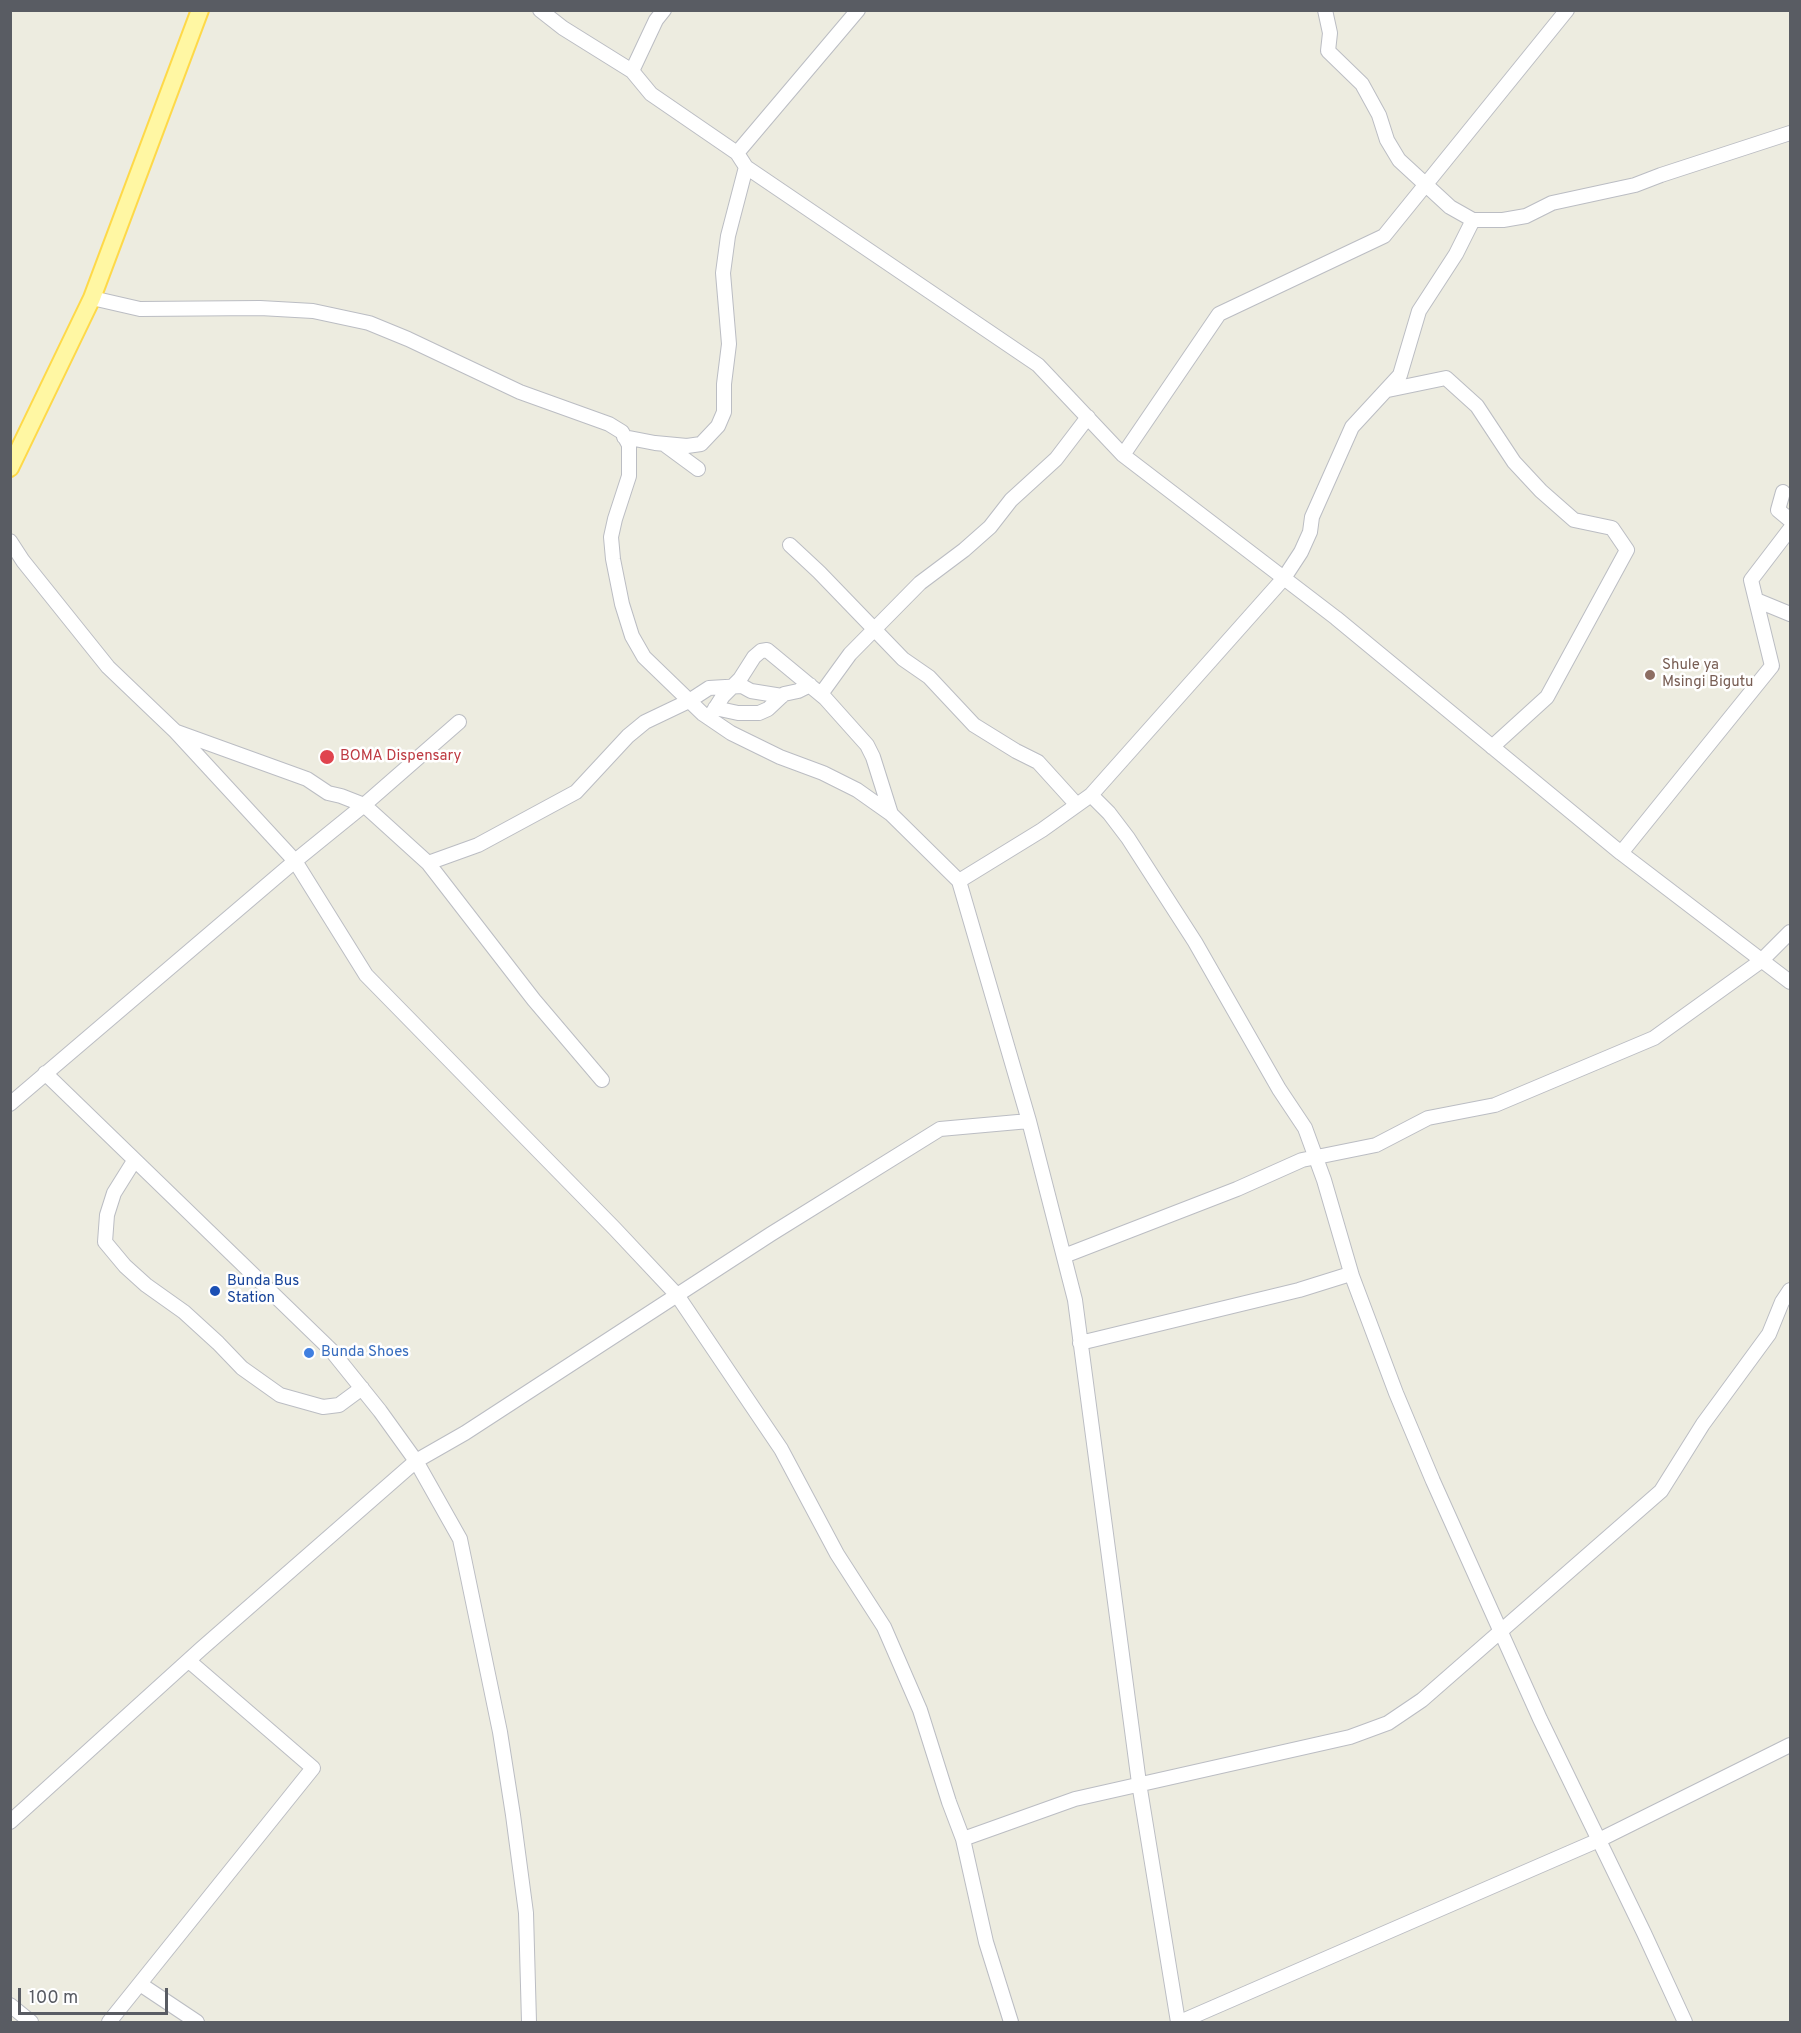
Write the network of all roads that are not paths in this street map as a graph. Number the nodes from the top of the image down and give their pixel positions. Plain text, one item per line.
1 (200, 10) edge
2 (540, 10) edge
3 (664, 10) edge
4 (858, 10) edge
5 (1324, 10) edge
6 (1567, 10) edge
7 (632, 71) junction
8 (1791, 133) edge
9 (737, 153) junction
10 (746, 166) junction
11 (1425, 185) junction
12 (1473, 220) junction
13 (92, 298) junction
14 (1388, 390) junction
15 (1088, 417) junction
16 (624, 437) junction
17 (664, 444) junction
18 (1122, 455) junction
19 (10, 468) edge
20 (698, 469) dead end
21 (1784, 492) dead end
22 (1791, 520) edge
23 (1791, 530) edge
24 (10, 541) edge
25 (790, 545) dead end
26 (17, 560) edge
27 (1284, 578) junction
28 (1756, 600) junction
29 (1791, 614) edge
30 (874, 629) junction
31 (733, 687) junction
32 (815, 690) junction
33 (782, 696) junction
34 (689, 701) junction
35 (712, 713) junction
36 (459, 722) dead end
37 (176, 732) junction
38 (1492, 747) junction
39 (1091, 795) junction
40 (364, 805) junction
41 (1077, 805) junction
42 (891, 814) junction
43 (1621, 853) junction
44 (295, 861) junction
45 (428, 862) junction
46 (959, 881) junction
47 (1791, 932) edge
48 (1761, 961) junction
49 (1791, 982) edge
50 (45, 1073) junction
51 (602, 1080) dead end
52 (10, 1104) edge
53 (1029, 1121) junction
54 (1316, 1157) junction
55 (134, 1161) junction
56 (1064, 1256) junction
57 (1352, 1276) junction
58 (1791, 1290) edge
59 (677, 1295) junction
60 (1080, 1343) junction
61 (362, 1389) junction
62 (416, 1461) junction
63 (1501, 1631) junction
64 (189, 1661) junction
65 (1791, 1745) edge
66 (1138, 1783) junction
67 (10, 1822) edge
68 (963, 1839) junction
69 (1599, 1840) junction
70 (140, 1984) junction
71 (10, 2005) edge
72 (1681, 2021) edge
73 (31, 2022) edge
74 (109, 2022) edge
75 (197, 2022) edge
76 (529, 2022) edge
77 (1011, 2022) edge
78 (1179, 2022) edge

1 - 13 main road
2 - 7 street
3 - 7 street
4 - 9 street
5 - 11 street
6 - 11 street
7 - 9 street
8 - 12 street
9 - 10 street
10 - 15 street
10 - 17 street
11 - 12 street
11 - 18 street
12 - 14 street
13 - 16 street
13 - 19 main road
14 - 27 street
14 - 38 street
15 - 18 street
15 - 30 street
16 - 17 street
16 - 34 street
17 - 20 street
18 - 27 street
21 - 22 street
23 - 28 street
24 - 26 street
25 - 30 street
26 - 37 street
27 - 38 street
27 - 39 street
28 - 29 street
28 - 43 street
30 - 32 street
30 - 41 street
31 - 32 street
31 - 33 street
31 - 34 street
31 - 35 street
32 - 33 street
32 - 42 street
33 - 35 street
34 - 35 street
34 - 45 street
35 - 42 street
36 - 40 street
37 - 40 street
37 - 44 street
38 - 43 street
39 - 41 street
39 - 54 street
40 - 44 street
40 - 45 street
41 - 46 street
42 - 46 street
43 - 48 street
44 - 50 street
44 - 59 street
45 - 51 street
46 - 53 street
47 - 48 street
48 - 49 street
48 - 54 street
50 - 52 street
50 - 55 street
53 - 56 street
53 - 59 street
54 - 56 street
54 - 57 street
55 - 61 street
55 - 61 street
56 - 60 street
57 - 60 street
57 - 63 street
58 - 63 street
59 - 62 street
59 - 68 street
60 - 66 street
61 - 62 street
62 - 64 street
62 - 76 street
63 - 66 street
63 - 69 street
64 - 67 street
64 - 70 street
65 - 69 street
66 - 68 street
66 - 78 street
68 - 77 street
69 - 72 street
69 - 78 street
70 - 74 street
70 - 75 street
71 - 73 street

